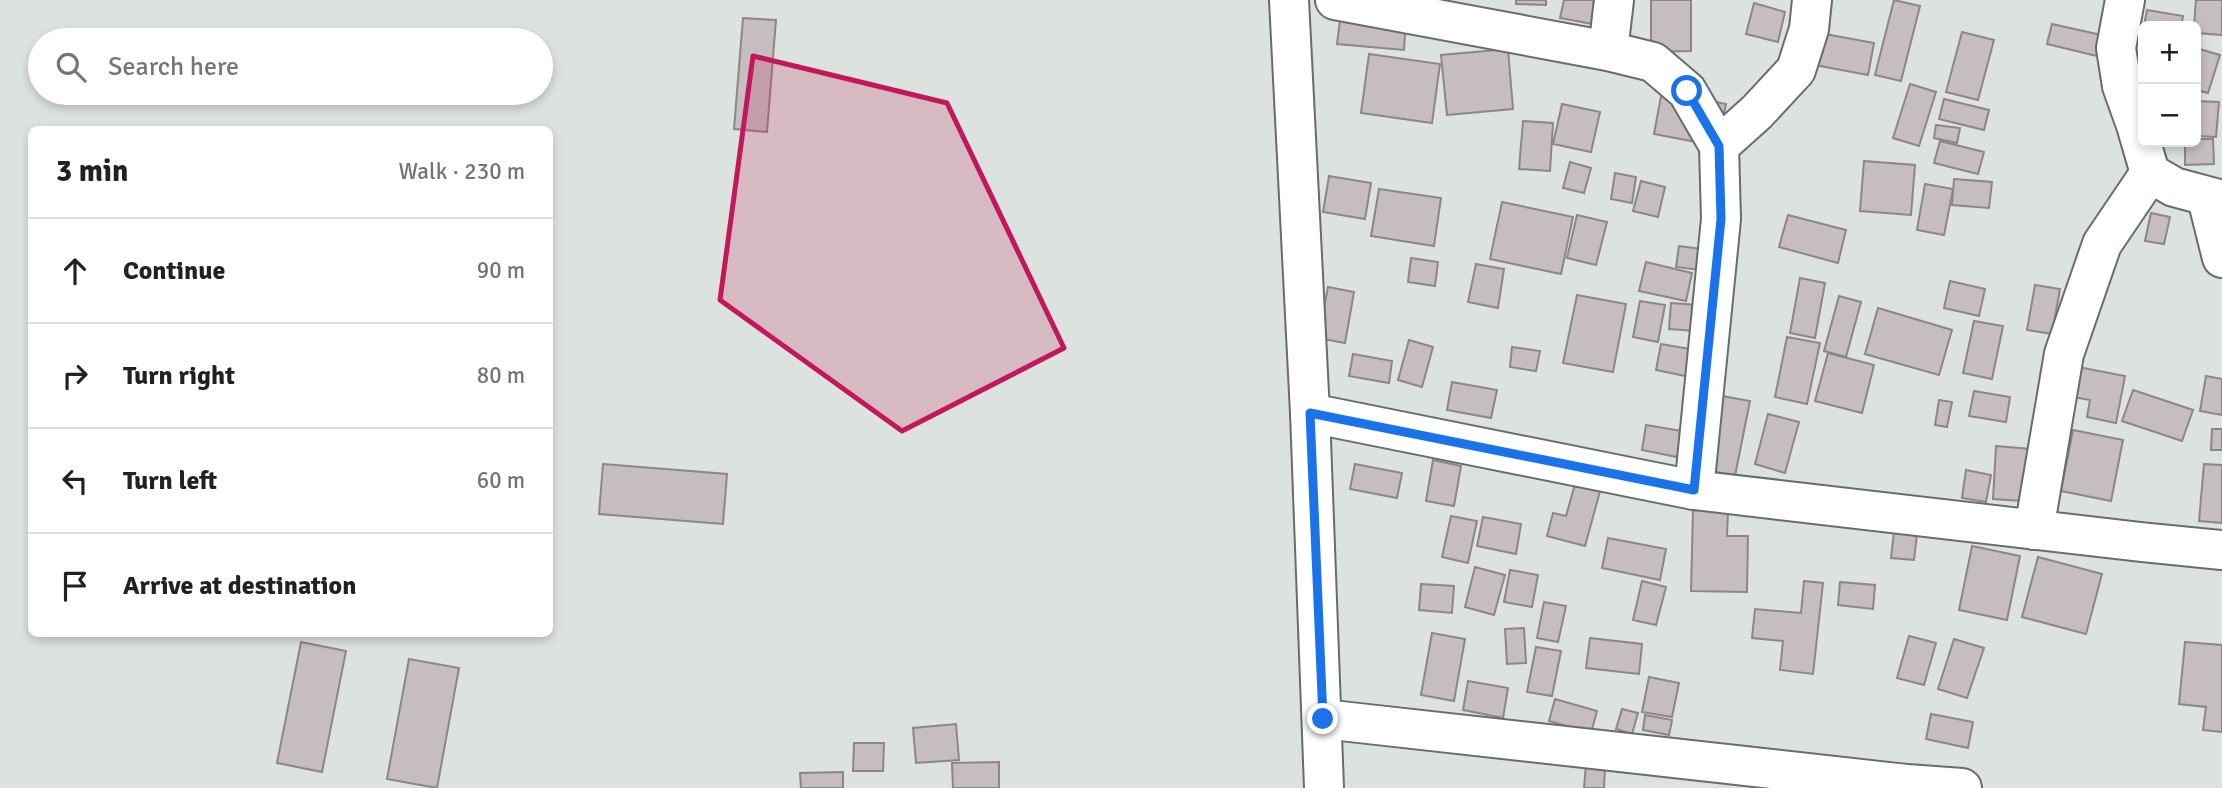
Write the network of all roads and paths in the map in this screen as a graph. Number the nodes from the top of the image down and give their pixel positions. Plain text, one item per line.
1 (1289, 0) edge
2 (1335, 0) edge
3 (1614, 0) edge
4 (1812, 0) edge
5 (2125, 0) edge
6 (1608, 51) junction
7 (1719, 146) junction
8 (2150, 173) junction
9 (2215, 199) edge
10 (2222, 258) edge
11 (1310, 413) junction
12 (1694, 490) junction
13 (2034, 530) junction
14 (2222, 550) edge
15 (1323, 719) junction
16 (1324, 788) edge
17 (1962, 788) edge

1 - 11 street
2 - 6 street
3 - 6 street
4 - 7 street
5 - 8 street
6 - 7 street
7 - 12 street
8 - 9 street
8 - 13 street
9 - 10 street
11 - 12 street
11 - 15 street
12 - 13 street
13 - 14 street
15 - 16 street
15 - 17 street

